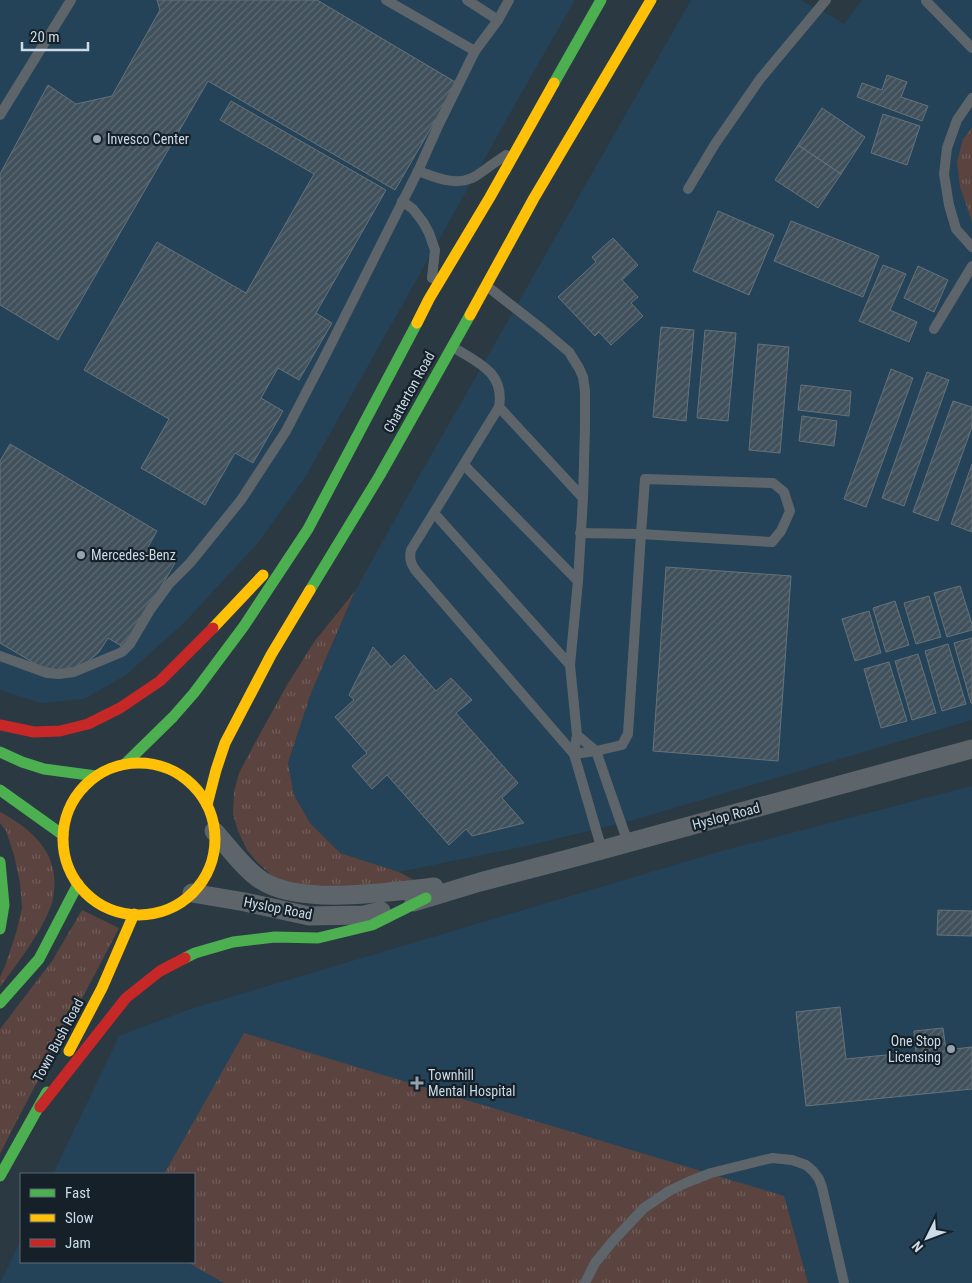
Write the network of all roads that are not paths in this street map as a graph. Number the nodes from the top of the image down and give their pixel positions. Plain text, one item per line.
1 (71, 0) edge
2 (386, 0) edge
3 (466, 0) edge
4 (510, 0) edge
5 (601, 0) edge
6 (651, 0) edge
7 (826, 0) edge
8 (926, 2) dead end
9 (498, 20) junction
10 (972, 48) edge
11 (475, 51) junction
12 (972, 98) edge
13 (0, 115) edge
14 (517, 148) junction
15 (418, 171) junction
16 (688, 189) dead end
17 (402, 201) junction
18 (972, 247) edge
19 (972, 266) edge
20 (487, 286) junction
21 (429, 299) junction
22 (934, 329) dead end
23 (452, 347) junction
24 (500, 407) junction
25 (464, 465) junction
26 (583, 498) junction
27 (434, 513) junction
28 (308, 529) junction
29 (580, 533) junction
30 (641, 534) junction
31 (578, 581) junction
32 (0, 656) edge
33 (570, 665) junction
34 (0, 725) edge
35 (577, 735) junction
36 (972, 748) edge
37 (596, 751) junction
38 (0, 752) edge
39 (574, 754) junction
40 (125, 764) junction
41 (96, 776) junction
42 (0, 790) edge
43 (207, 805) junction
44 (214, 830) junction
45 (64, 835) junction
46 (628, 843) junction
47 (602, 850) junction
48 (0, 862) edge
49 (480, 882) junction
50 (78, 884) junction
51 (192, 893) junction
52 (426, 898) junction
53 (134, 914) junction
54 (0, 929) edge
55 (0, 1003) edge
56 (40, 1107) junction
57 (0, 1176) edge
58 (585, 1283) edge
59 (844, 1283) edge

1 - 13 lane
2 - 11 lane
3 - 9 lane
4 - 9 lane
5 - 14 street, Chatterton Road
6 - 20 street, Chatterton Road
7 - 16 lane
8 - 10 lane
9 - 11 lane
11 - 15 lane
12 - 18 lane
14 - 15 lane
14 - 21 street, Chatterton Road
15 - 17 lane
17 - 21 lane
17 - 32 lane
19 - 22 lane
20 - 23 street, Chatterton Road
20 - 26 lane
21 - 28 street, Chatterton Road
23 - 24 lane
23 - 43 street, Chatterton Road
24 - 25 lane
24 - 26 lane
25 - 27 lane
25 - 31 lane
26 - 29 lane
27 - 33 lane
27 - 39 lane
28 - 34 street
28 - 40 street, Chatterton Road
29 - 30 lane
29 - 31 lane
30 - 30 lane
30 - 37 lane
31 - 33 lane
33 - 35 lane
35 - 37 lane
35 - 39 lane
36 - 46 street, Hyslop Road
37 - 39 lane
37 - 46 lane
38 - 41 street
39 - 47 lane
40 - 41 street
40 - 43 street
41 - 45 street
42 - 45 street
43 - 44 street
44 - 49 street, Hyslop Road
44 - 51 street
45 - 50 street
46 - 47 street, Hyslop Road
47 - 49 street, Hyslop Road
48 - 54 street
49 - 52 street, Hyslop Road
50 - 53 street
50 - 55 street
51 - 52 street, Hyslop Road
51 - 53 street
52 - 56 street
53 - 56 street, Town Bush Road
56 - 57 street, Town Bush Road
58 - 59 lane

